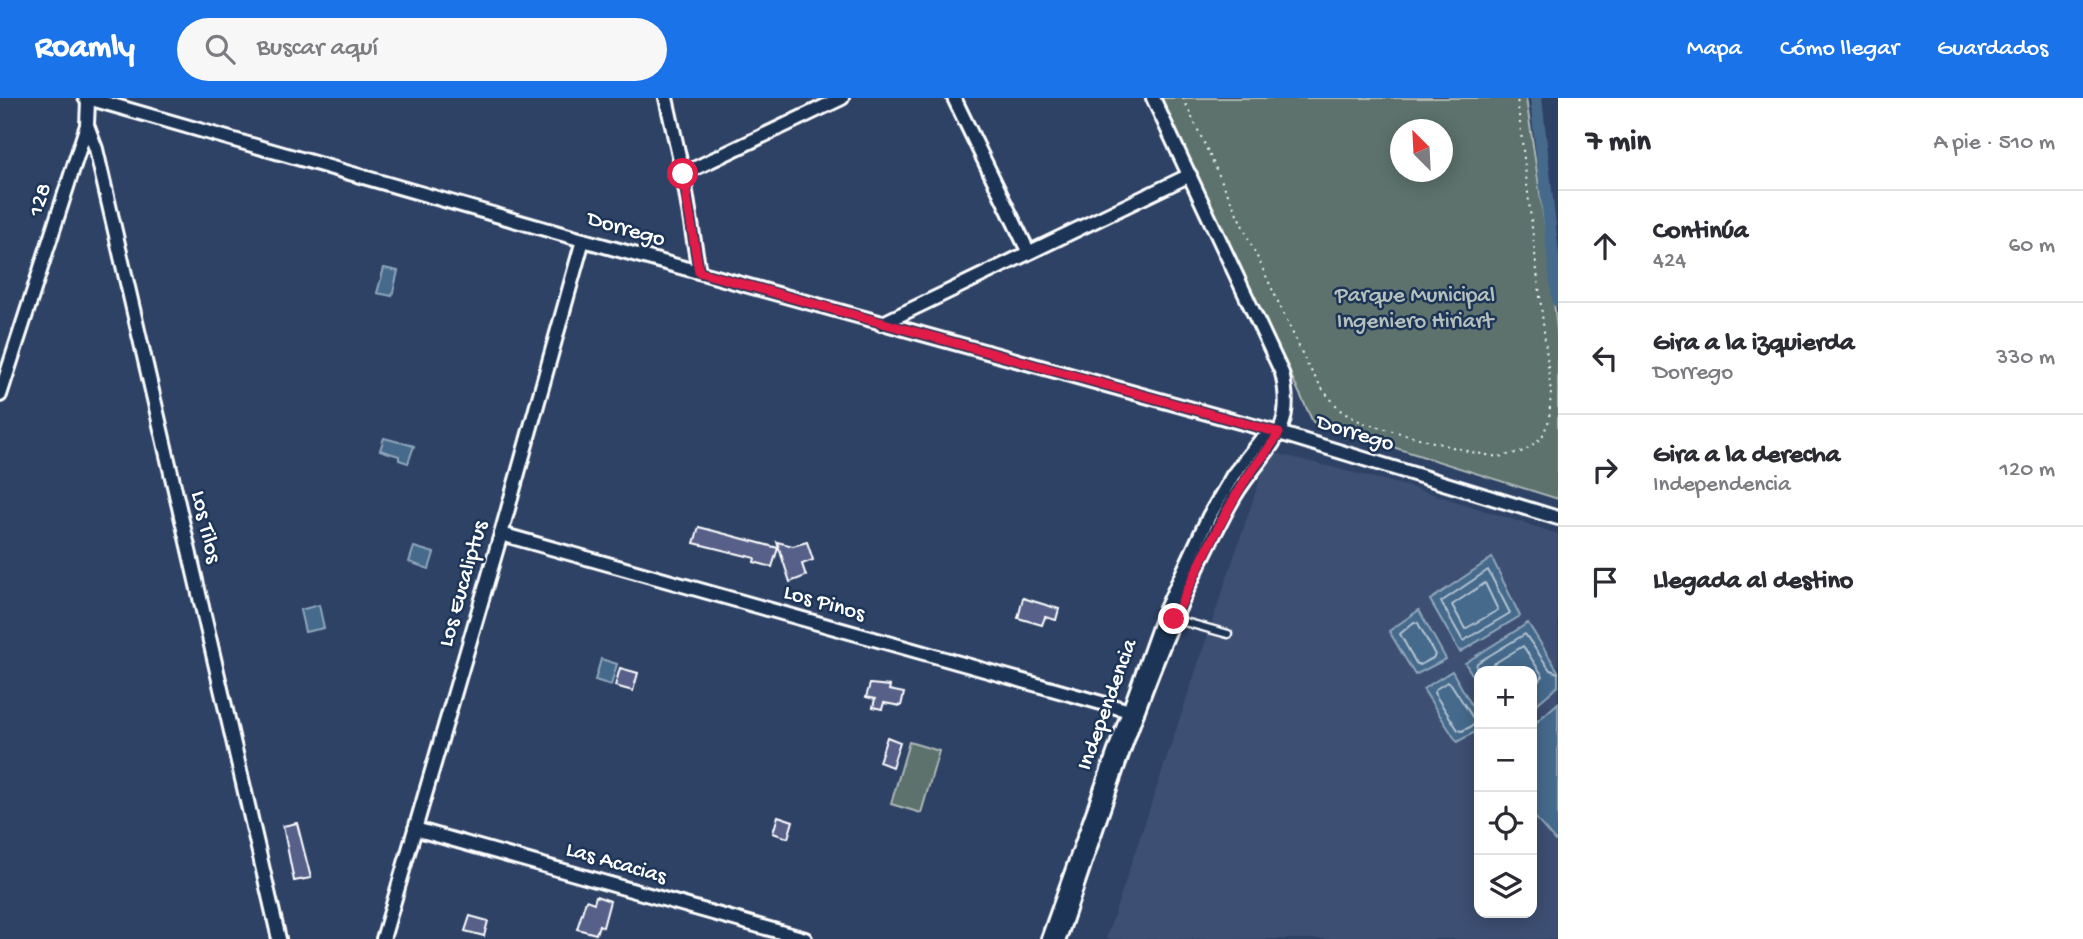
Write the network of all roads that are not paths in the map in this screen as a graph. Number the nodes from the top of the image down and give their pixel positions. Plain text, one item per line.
1 (87, 98) edge
2 (666, 98) edge
3 (842, 98) edge
4 (954, 98) edge
5 (1153, 98) edge
6 (87, 124) junction
7 (683, 174) junction
8 (1189, 175) junction
9 (583, 240) junction
10 (1028, 251) junction
11 (699, 272) junction
12 (881, 324) junction
13 (2, 379) edge
14 (0, 396) edge
15 (1279, 433) junction
16 (1558, 517) edge
17 (501, 534) junction
18 (1169, 616) junction
19 (1228, 635) dead end
20 (1132, 712) junction
21 (415, 829) junction
22 (279, 939) edge
23 (383, 939) edge
24 (805, 939) edge
25 (1048, 939) edge
26 (1059, 939) edge

1 - 6 street, 128
1 - 9 street, Dorrego
2 - 7 street
3 - 7 street
4 - 10 street
5 - 8 street
6 - 13 street, 128
6 - 22 street, Los Tilos
7 - 11 street
8 - 10 street
8 - 15 street
9 - 11 street, Dorrego
9 - 17 street, Los Eucaliptus
10 - 12 street
11 - 12 street, Dorrego
12 - 15 street, Dorrego
13 - 14 street, 128
15 - 16 street, Dorrego
15 - 18 street, Independencia
17 - 20 street, Los Pinos
17 - 21 street, Los Eucaliptus
18 - 19 lane
18 - 20 street, Independencia
20 - 25 street, Independencia
20 - 26 street, Independencia
21 - 23 street, Los Eucaliptus
21 - 24 street, Las Acacias

